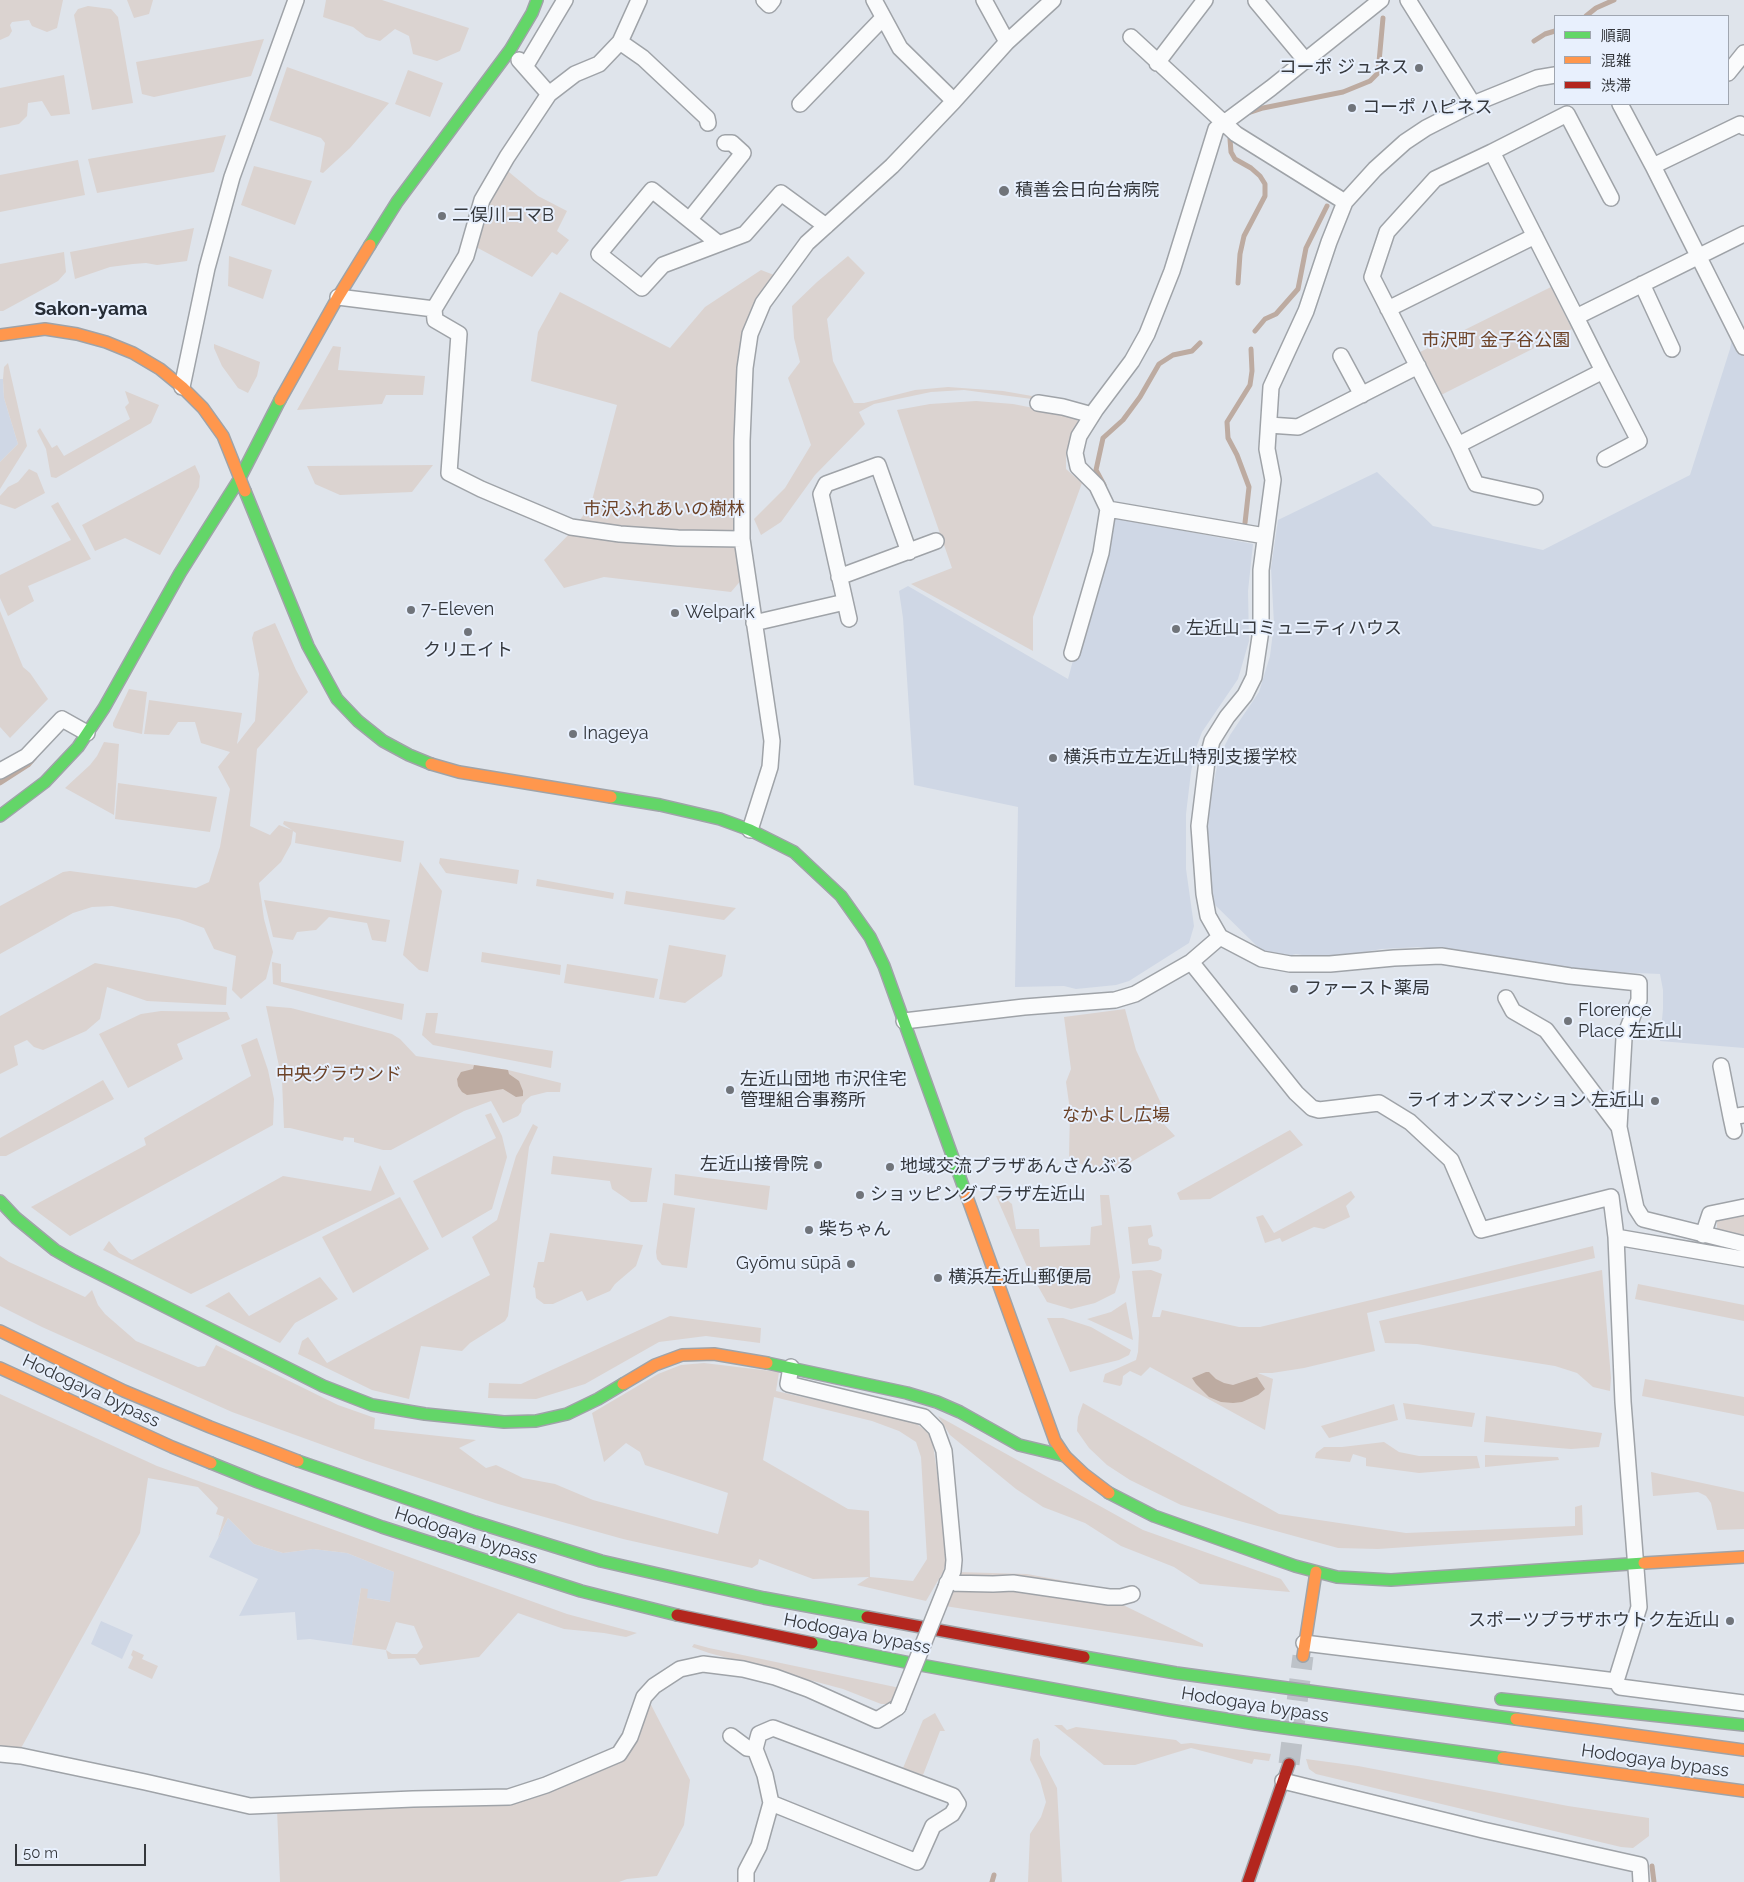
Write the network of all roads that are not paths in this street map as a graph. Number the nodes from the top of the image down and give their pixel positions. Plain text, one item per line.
1 (296, 0) edge
2 (537, 0) edge
3 (566, 0) edge
4 (639, 0) edge
5 (764, 0) edge
6 (773, 0) edge
7 (874, 0) edge
8 (984, 0) edge
9 (1205, 0) edge
10 (1381, 0) edge
11 (1408, 0) edge
12 (1256, 1) dead end
13 (1044, 3) edge
14 (883, 18) junction
15 (1131, 37) dead end
16 (620, 42) junction
17 (1007, 42) junction
18 (510, 50) junction
19 (1744, 53) edge
20 (1306, 61) junction
21 (1157, 63) junction
22 (525, 67) junction
23 (1729, 72) edge
24 (1554, 75) edge
25 (549, 94) junction
26 (954, 101) junction
27 (800, 104) dead end
28 (1473, 104) junction
29 (1621, 105) edge
30 (1224, 122) junction
31 (708, 123) dead end
32 (1744, 127) edge
33 (725, 143) dead end
34 (1492, 152) junction
35 (1653, 166) junction
36 (1611, 198) dead end
37 (1346, 202) junction
38 (690, 219) junction
39 (826, 226) junction
40 (1744, 234) edge
41 (1535, 236) junction
42 (718, 243) junction
43 (1699, 256) junction
44 (1642, 284) junction
45 (338, 297) junction
46 (434, 309) junction
47 (1388, 309) junction
48 (1576, 317) junction
49 (0, 335) edge
50 (1744, 347) edge
51 (1672, 349) dead end
52 (1341, 356) dead end
53 (1418, 366) junction
54 (1603, 371) junction
55 (182, 387) junction
56 (1362, 395) junction
57 (1038, 403) dead end
58 (1092, 415) junction
59 (1268, 425) junction
60 (1458, 445) junction
61 (1605, 458) dead end
62 (240, 478) junction
63 (1535, 498) dead end
64 (1108, 509) junction
65 (1265, 536) junction
66 (742, 539) junction
67 (936, 541) dead end
68 (909, 552) junction
69 (839, 577) junction
70 (845, 602) junction
71 (849, 619) dead end
72 (754, 623) junction
73 (1072, 653) dead end
74 (87, 733) junction
75 (0, 771) edge
76 (0, 816) edge
77 (750, 830) junction
78 (1220, 937) junction
79 (1191, 962) junction
80 (1506, 998) dead end
81 (904, 1021) junction
82 (1721, 1066) dead end
83 (1736, 1121) edge
84 (1619, 1127) junction
85 (0, 1201) edge
86 (1744, 1207) edge
87 (1704, 1235) junction
88 (1616, 1236) junction
89 (1744, 1244) edge
90 (1744, 1259) edge
91 (0, 1331) edge
92 (0, 1368) edge
93 (791, 1368) junction
94 (1065, 1456) junction
95 (1744, 1557) edge
96 (1636, 1564) junction
97 (1316, 1572) junction
98 (947, 1585) junction
99 (1132, 1594) dead end
100 (1304, 1649) joint
101 (1616, 1681) junction
102 (1315, 1692) junction
103 (1432, 1696) dead end
104 (1490, 1698) dead end
105 (1744, 1703) edge
106 (1744, 1725) edge
107 (731, 1736) dead end
108 (756, 1748) junction
109 (1744, 1750) edge
110 (0, 1754) edge
111 (1289, 1764) tunnel mouth
112 (1600, 1772) junction
113 (1283, 1781) junction
114 (1744, 1791) edge
115 (1744, 1800) edge
116 (771, 1803) junction
117 (746, 1882) edge
118 (1248, 1882) edge
119 (1641, 1882) edge

1 - 55 street
2 - 18 main road
3 - 22 street
4 - 16 street
5 - 6 street
7 - 14 street
8 - 17 street
9 - 21 street
10 - 20 street
11 - 28 street
12 - 20 street
13 - 17 street
14 - 26 street
14 - 27 street
15 - 21 street
16 - 25 street
16 - 31 street
17 - 26 street
18 - 22 street
18 - 45 main road
19 - 23 street
20 - 30 street
21 - 30 street
22 - 25 street
24 - 28 street
25 - 46 street
26 - 39 street
28 - 37 street
29 - 35 street
30 - 37 street
30 - 58 street
32 - 35 street
33 - 38 street
34 - 36 street
34 - 41 street
34 - 47 street
35 - 43 street
37 - 59 street
38 - 42 street
38 - 42 street
39 - 42 street
39 - 66 street
40 - 43 street
41 - 47 street
41 - 48 street
43 - 44 street
43 - 50 street
44 - 48 street
44 - 51 street
45 - 46 street
45 - 62 main road
46 - 66 street
47 - 53 street
48 - 54 street
49 - 55 main road
52 - 56 street
53 - 56 street
53 - 60 street
54 - 60 street
54 - 61 street
55 - 62 main road
56 - 59 street
57 - 58 street
58 - 64 street
59 - 65 street
60 - 63 street
62 - 74 main road
62 - 77 main road
64 - 65 street
64 - 73 street
65 - 78 street
66 - 72 street
67 - 68 street
68 - 69 street
68 - 69 street
69 - 70 street
70 - 71 street
70 - 72 street
72 - 77 street
74 - 75 street
74 - 76 main road
77 - 81 main road
78 - 79 street
78 - 84 street
79 - 81 street
79 - 88 street
80 - 84 street
81 - 94 main road
82 - 83 street
84 - 87 street
85 - 93 main road
86 - 87 street
87 - 89 street
88 - 90 street
88 - 96 street
91 - 102 main road, Hodogaya bypass
92 - 112 main road, Hodogaya bypass
93 - 94 main road
93 - 98 street
94 - 97 main road
95 - 96 main road
96 - 97 main road
96 - 101 street
97 - 100 main road
98 - 99 street
98 - 110 street, bridge
100 - 101 street
101 - 105 street
102 - 103 main road
102 - 109 main road, Hodogaya bypass
104 - 106 main road
107 - 108 street
108 - 116 street
108 - 116 street
111 - 113 main road
112 - 114 main road, Hodogaya bypass
112 - 115 main road
113 - 118 main road
113 - 119 street
116 - 117 street

